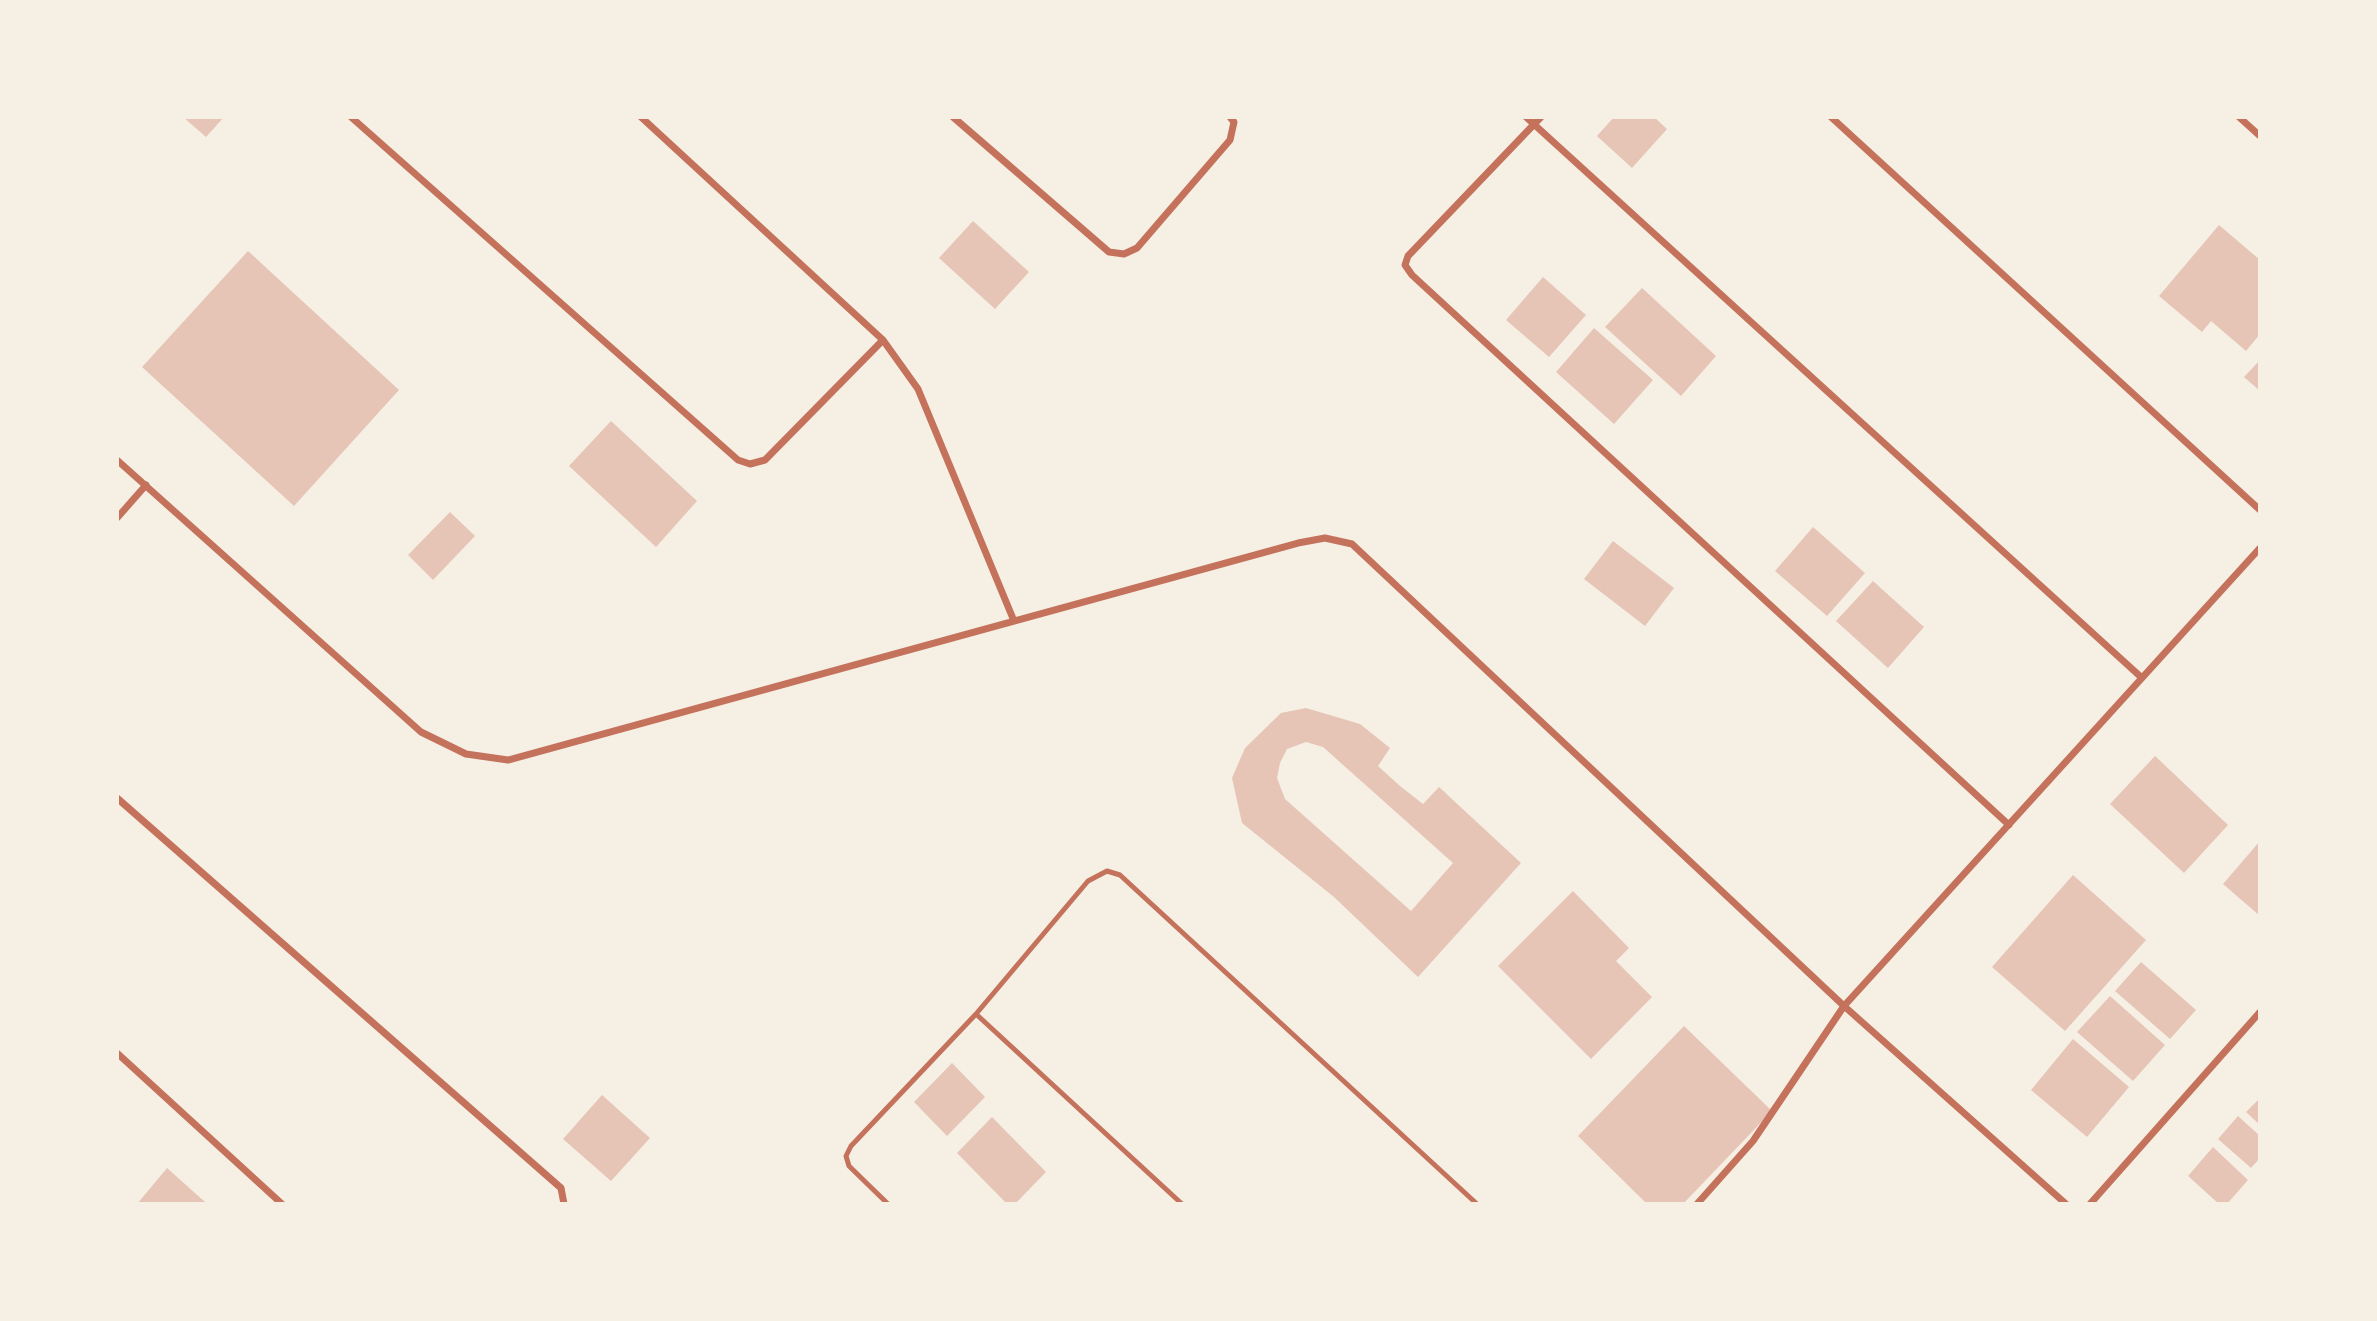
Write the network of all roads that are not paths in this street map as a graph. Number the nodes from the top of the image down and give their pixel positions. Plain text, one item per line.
1 (351, 117) edge
2 (641, 117) edge
3 (953, 117) edge
4 (1230, 117) edge
5 (1526, 117) edge
6 (1541, 117) edge
7 (1831, 117) edge
8 (2239, 117) edge
9 (1534, 125) junction
10 (2260, 136) edge
11 (883, 340) junction
12 (117, 460) edge
13 (146, 485) junction
14 (2260, 510) edge
15 (117, 518) edge
16 (2260, 548) edge
17 (1014, 621) junction
18 (2142, 678) junction
19 (117, 797) edge
20 (2009, 825) junction
21 (1844, 1006) junction
22 (2260, 1012) edge
23 (976, 1014) junction
24 (117, 1053) edge
25 (282, 1204) edge
26 (564, 1204) edge
27 (888, 1204) edge
28 (1182, 1204) edge
29 (1478, 1204) edge
30 (1697, 1204) edge
31 (2066, 1204) edge
32 (2090, 1204) edge

1 - 11 street
2 - 11 street
3 - 4 street
5 - 9 street
6 - 9 street
7 - 14 street
8 - 10 street
9 - 18 street
9 - 20 street
11 - 17 street
12 - 13 street
13 - 15 street
13 - 17 street
16 - 18 street
17 - 21 street
18 - 20 street
19 - 26 street
20 - 21 street
21 - 30 street
21 - 31 street
22 - 32 street
23 - 27 lane
23 - 28 lane
23 - 29 lane
24 - 25 street

